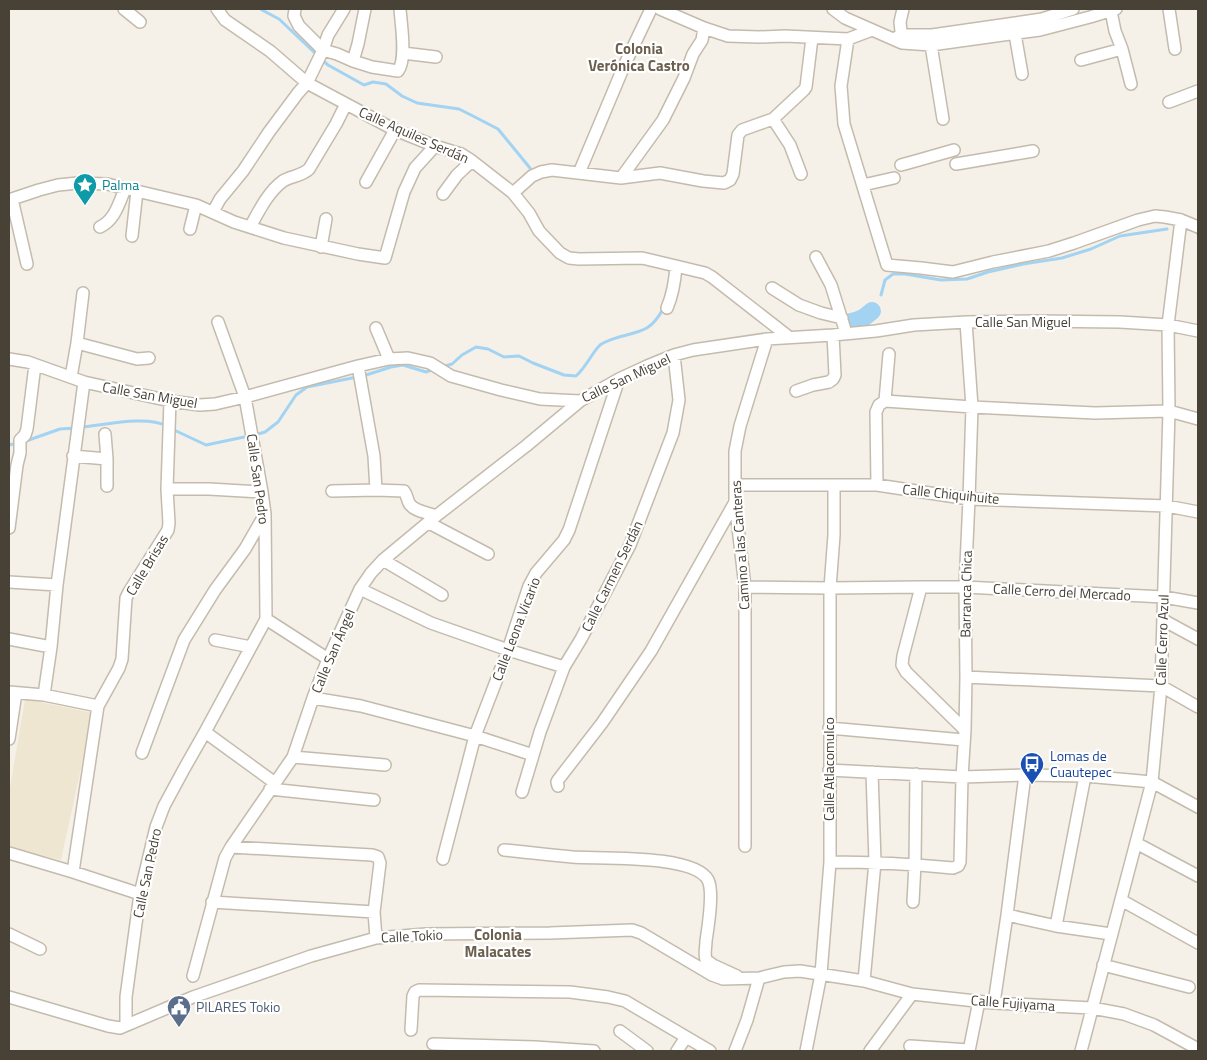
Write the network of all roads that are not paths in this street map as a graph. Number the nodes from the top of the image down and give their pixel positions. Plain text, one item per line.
1 (124, 9) edge
2 (217, 9) edge
3 (344, 9) edge
4 (365, 9) edge
5 (400, 9) edge
6 (651, 9) edge
7 (660, 9) edge
8 (833, 9) edge
9 (902, 9) edge
10 (1073, 9) edge
11 (1168, 9) edge
12 (1114, 10) edge
13 (291, 11) edge
14 (1040, 14) edge
15 (140, 22) dead end
16 (704, 28) junction
17 (1012, 29) junction
18 (872, 30) junction
19 (812, 38) junction
20 (848, 39) junction
21 (899, 39) junction
22 (931, 45) junction
23 (1122, 48) junction
24 (1175, 49) dead end
25 (323, 50) junction
26 (403, 53) junction
27 (436, 57) dead end
28 (1081, 60) dead end
29 (353, 61) junction
30 (1022, 74) dead end
31 (307, 83) junction
32 (1131, 84) dead end
33 (1198, 91) edge
34 (1169, 102) dead end
35 (346, 104) junction
36 (773, 119) junction
37 (943, 120) dead end
38 (395, 130) junction
39 (434, 146) junction
40 (954, 150) dead end
41 (1033, 151) dead end
42 (472, 161) junction
43 (956, 164) dead end
44 (901, 165) dead end
45 (579, 173) junction
46 (801, 174) dead end
47 (621, 178) junction
48 (894, 178) dead end
49 (366, 182) dead end
50 (863, 185) junction
51 (125, 189) junction
52 (138, 191) junction
53 (513, 193) junction
54 (443, 194) dead end
55 (10, 200) edge
56 (196, 205) junction
57 (213, 212) junction
58 (326, 219) dead end
59 (1181, 220) junction
60 (100, 227) dead end
61 (250, 227) junction
62 (1198, 227) edge
63 (190, 229) dead end
64 (132, 236) dead end
65 (321, 246) junction
66 (816, 257) dead end
67 (27, 264) dead end
68 (676, 266) junction
69 (772, 288) dead end
70 (83, 293) dead end
71 (667, 308) dead end
72 (842, 318) junction
73 (218, 322) dead end
74 (966, 322) junction
75 (1168, 325) junction
76 (376, 328) dead end
77 (1198, 331) edge
78 (846, 333) junction
79 (833, 335) junction
80 (788, 337) junction
81 (767, 339) junction
82 (77, 343) junction
83 (889, 354) dead end
84 (674, 355) junction
85 (149, 358) dead end
86 (9, 359) edge
87 (388, 359) junction
88 (35, 365) junction
89 (358, 368) junction
90 (71, 377) junction
91 (619, 379) junction
92 (84, 382) junction
93 (796, 391) dead end
94 (245, 398) junction
95 (170, 401) junction
96 (885, 401) junction
97 (580, 402) junction
98 (972, 407) junction
99 (1169, 412) junction
100 (1198, 419) edge
101 (105, 434) dead end
102 (17, 443) edge
103 (74, 456) junction
104 (107, 459) junction
105 (735, 485) junction
106 (834, 485) junction
107 (877, 485) junction
108 (107, 486) dead end
109 (167, 489) junction
110 (376, 490) junction
111 (332, 491) dead end
112 (262, 492) junction
113 (970, 499) junction
114 (735, 502) junction
115 (1167, 506) junction
116 (1198, 512) edge
117 (265, 514) junction
118 (433, 520) junction
119 (9, 528) edge
120 (488, 554) dead end
121 (384, 560) junction
122 (9, 582) edge
123 (57, 585) junction
124 (745, 587) junction
125 (921, 587) junction
126 (964, 587) junction
127 (830, 588) junction
128 (360, 589) junction
129 (442, 595) dead end
130 (1164, 597) junction
131 (1198, 603) edge
132 (266, 619) junction
133 (1163, 620) junction
134 (9, 639) edge
135 (1198, 639) edge
136 (215, 640) dead end
137 (51, 647) junction
138 (252, 647) junction
139 (508, 650) junction
140 (328, 659) junction
141 (564, 667) junction
142 (966, 677) junction
143 (1161, 686) junction
144 (12, 692) edge
145 (44, 695) junction
146 (313, 698) junction
147 (98, 706) junction
148 (1198, 707) edge
149 (829, 728) junction
150 (205, 732) junction
151 (964, 735) junction
152 (475, 736) junction
153 (9, 738) edge
154 (142, 753) dead end
155 (533, 755) junction
156 (293, 757) junction
157 (384, 765) dead end
158 (829, 770) junction
159 (872, 772) junction
160 (916, 774) junction
161 (1025, 775) junction
162 (1085, 776) junction
163 (962, 777) junction
164 (1152, 782) junction
165 (272, 786) junction
166 (558, 786) dead end
167 (522, 792) dead end
168 (374, 800) dead end
169 (1198, 807) edge
170 (1136, 843) junction
171 (231, 846) junction
172 (745, 846) dead end
173 (504, 850) dead end
174 (9, 853) edge
175 (443, 859) dead end
176 (830, 862) junction
177 (875, 862) junction
178 (915, 864) junction
179 (73, 872) junction
180 (1198, 876) edge
181 (140, 894) junction
182 (1122, 900) junction
183 (212, 902) junction
184 (913, 902) dead end
185 (374, 912) junction
186 (1007, 915) junction
187 (1056, 926) junction
188 (9, 934) edge
189 (1111, 934) junction
190 (376, 938) junction
191 (1198, 944) edge
192 (40, 949) dead end
193 (1103, 965) junction
194 (821, 974) junction
195 (193, 976) dead end
196 (743, 978) junction
197 (758, 978) junction
198 (864, 981) junction
199 (1189, 987) dead end
200 (912, 994) junction
201 (9, 997) edge
202 (979, 1001) junction
203 (994, 1003) junction
204 (1092, 1008) junction
205 (126, 1025) junction
206 (411, 1030) dead end
207 (620, 1031) dead end
208 (686, 1037) junction
209 (432, 1044) dead end
210 (910, 1046) dead end
211 (1198, 1049) edge
212 (969, 1050) edge
213 (594, 1051) edge
214 (646, 1051) edge
215 (677, 1051) edge
216 (710, 1051) edge
217 (735, 1051) edge
218 (806, 1051) edge
219 (870, 1051) edge
220 (1081, 1051) edge

1 - 15 street
2 - 31 street, Calle Aquiles Serdán
3 - 25 street
4 - 29 street
5 - 26 street
6 - 45 street
7 - 16 street
8 - 18 street
9 - 21 street
10 - 14 street
11 - 24 street
12 - 17 street
12 - 23 street
13 - 25 street
14 - 17 street
16 - 19 street
16 - 47 street
17 - 21 street
17 - 22 street
17 - 30 street
18 - 20 street
18 - 21 street
19 - 20 street
19 - 36 street
20 - 50 street
21 - 22 street
22 - 37 street
23 - 28 street
23 - 32 street
25 - 29 street
25 - 31 street
26 - 27 street
26 - 29 street
31 - 35 street, Calle Aquiles Serdán
31 - 57 street
33 - 34 street
35 - 38 street, Calle Aquiles Serdán
35 - 61 street
36 - 46 street
36 - 47 street
38 - 39 street, Calle Aquiles Serdán
38 - 49 street
39 - 42 street, Calle Aquiles Serdán
39 - 65 street
40 - 44 street
41 - 43 street
42 - 53 street, Calle Aquiles Serdán
42 - 54 street
45 - 47 street
45 - 53 street
48 - 50 street
50 - 59 street
51 - 52 street
51 - 55 street
51 - 60 street
52 - 56 street
52 - 64 street
53 - 68 street, Calle Aquiles Serdán
55 - 67 street
56 - 57 street
56 - 63 street
57 - 61 street
58 - 65 street
59 - 62 street
59 - 75 street, Calle Cerro Azul
61 - 65 street
66 - 72 street
68 - 71 street
68 - 80 street, Calle Aquiles Serdán
69 - 72 street
70 - 82 street
72 - 78 street
73 - 94 street, Calle San Pedro
74 - 75 street, Calle San Miguel
74 - 78 street, Calle San Miguel
74 - 98 street, Barranca Chica
75 - 77 street, Calle San Miguel
75 - 99 street, Calle Cerro Azul
76 - 87 street
78 - 79 street, Calle San Miguel
79 - 80 street, Calle San Miguel
79 - 93 street
80 - 81 street, Calle San Miguel
81 - 84 street, Calle San Miguel
81 - 105 street, Camino a las Canteras
82 - 85 street
82 - 90 street
83 - 96 street
84 - 91 street, Calle San Miguel
84 - 141 street, Calle Carmen Serdán
86 - 88 street, Calle San Miguel
87 - 89 street, Calle San Miguel
87 - 97 street, Calle San Miguel
88 - 90 street, Calle San Miguel
88 - 102 street
89 - 94 street, Calle San Miguel
89 - 110 street
90 - 92 street, Calle San Miguel
91 - 97 street, Calle San Miguel
91 - 139 street, Calle Leona Vicario
92 - 95 street, Calle San Miguel
92 - 103 street
94 - 95 street, Calle San Miguel
94 - 112 street, Calle San Pedro
95 - 109 street, Calle Brisas
96 - 98 street
96 - 107 street
97 - 118 street, Calle San Ángel
98 - 99 street
98 - 113 street, Barranca Chica
99 - 100 street
99 - 115 street, Calle Cerro Azul
101 - 104 street
102 - 119 street
103 - 104 street
103 - 123 street
104 - 108 street
105 - 106 street, Calle Chiquihuite
105 - 114 street, Camino a las Canteras
106 - 107 street, Calle Chiquihuite
106 - 127 street, Calle Atlacomulco
107 - 113 street, Calle Chiquihuite
109 - 112 street
109 - 147 street, Calle Brisas
110 - 111 street
110 - 118 street
112 - 117 street, Calle San Pedro
113 - 115 street, Calle Chiquihuite
113 - 126 street, Barranca Chica
114 - 124 street, Camino a las Canteras
114 - 166 street
115 - 116 street, Calle Chiquihuite
115 - 130 street, Calle Cerro Azul
117 - 132 street, Calle San Pedro
117 - 154 street
118 - 120 street
118 - 121 street, Calle San Ángel
121 - 128 street, Calle San Ángel
121 - 129 street
122 - 123 street
123 - 137 street
124 - 127 street, Calle Cerro del Mercado
124 - 172 street, Camino a las Canteras
125 - 126 street, Calle Cerro del Mercado
125 - 127 street, Calle Cerro del Mercado
125 - 151 street
126 - 130 street, Calle Cerro del Mercado
126 - 142 street, Barranca Chica
127 - 149 street, Calle Atlacomulco
128 - 139 street
128 - 140 street, Calle San Ángel
130 - 131 street, Calle Cerro del Mercado
130 - 133 street, Calle Cerro Azul
132 - 138 street, Calle San Pedro
132 - 140 street
133 - 135 street
133 - 143 street, Calle Cerro Azul
134 - 137 street
136 - 138 street
137 - 145 street
138 - 150 street, Calle San Pedro
139 - 141 street
139 - 152 street, Calle Leona Vicario
140 - 146 street, Calle San Ángel
141 - 155 street, Calle Carmen Serdán
142 - 143 street
142 - 151 street, Barranca Chica
143 - 148 street
143 - 164 street, Calle Cerro Azul
144 - 145 street
144 - 153 street
145 - 147 street
146 - 152 street
146 - 156 street, Calle San Ángel
147 - 179 street, Calle Brisas
149 - 151 street
149 - 158 street, Calle Atlacomulco
150 - 165 street
150 - 181 street, Calle San Pedro
151 - 163 street, Barranca Chica
152 - 155 street
152 - 175 street, Calle Leona Vicario
155 - 167 street, Calle Carmen Serdán
156 - 157 street
156 - 165 street, Calle San Ángel
158 - 159 street
158 - 176 street, Calle Atlacomulco
159 - 160 street
159 - 177 street
160 - 163 street
160 - 178 street
161 - 162 street
161 - 163 street
161 - 186 street
162 - 164 street
162 - 187 street
163 - 178 street, Barranca Chica
164 - 169 street
164 - 170 street, Calle Cerro Azul
165 - 168 street
165 - 171 street, Calle San Ángel
170 - 180 street
170 - 182 street, Calle Cerro Azul
171 - 183 street, Calle San Ángel
171 - 185 street
173 - 196 street
174 - 179 street
176 - 177 street
176 - 194 street, Calle Atlacomulco
177 - 178 street
177 - 198 street
178 - 184 street
179 - 181 street
181 - 205 street, Calle San Pedro
182 - 189 street, Calle Cerro Azul
182 - 191 street
183 - 185 street
183 - 195 street, Calle San Ángel
185 - 190 street
186 - 187 street
186 - 203 street
187 - 189 street
188 - 192 street
189 - 193 street, Calle Cerro Azul
190 - 196 street, Calle Tokio
190 - 205 street, Calle Tokio
193 - 199 street
193 - 204 street, Calle Cerro Azul
194 - 197 street, Calle Tokio
194 - 198 street, Calle Fujiyama
194 - 218 street, Calle Atlacomulco
196 - 197 street, Calle Tokio
197 - 217 street
198 - 200 street, Calle Fujiyama
200 - 202 street, Calle Fujiyama
200 - 219 street
201 - 205 street, Calle Tokio
202 - 203 street, Calle Fujiyama
202 - 212 street
203 - 204 street, Calle Fujiyama
204 - 211 street, Calle Fujiyama
204 - 220 street, Calle Cerro Azul
206 - 208 street
207 - 214 street
208 - 215 street
208 - 216 street
209 - 213 street
210 - 212 street

